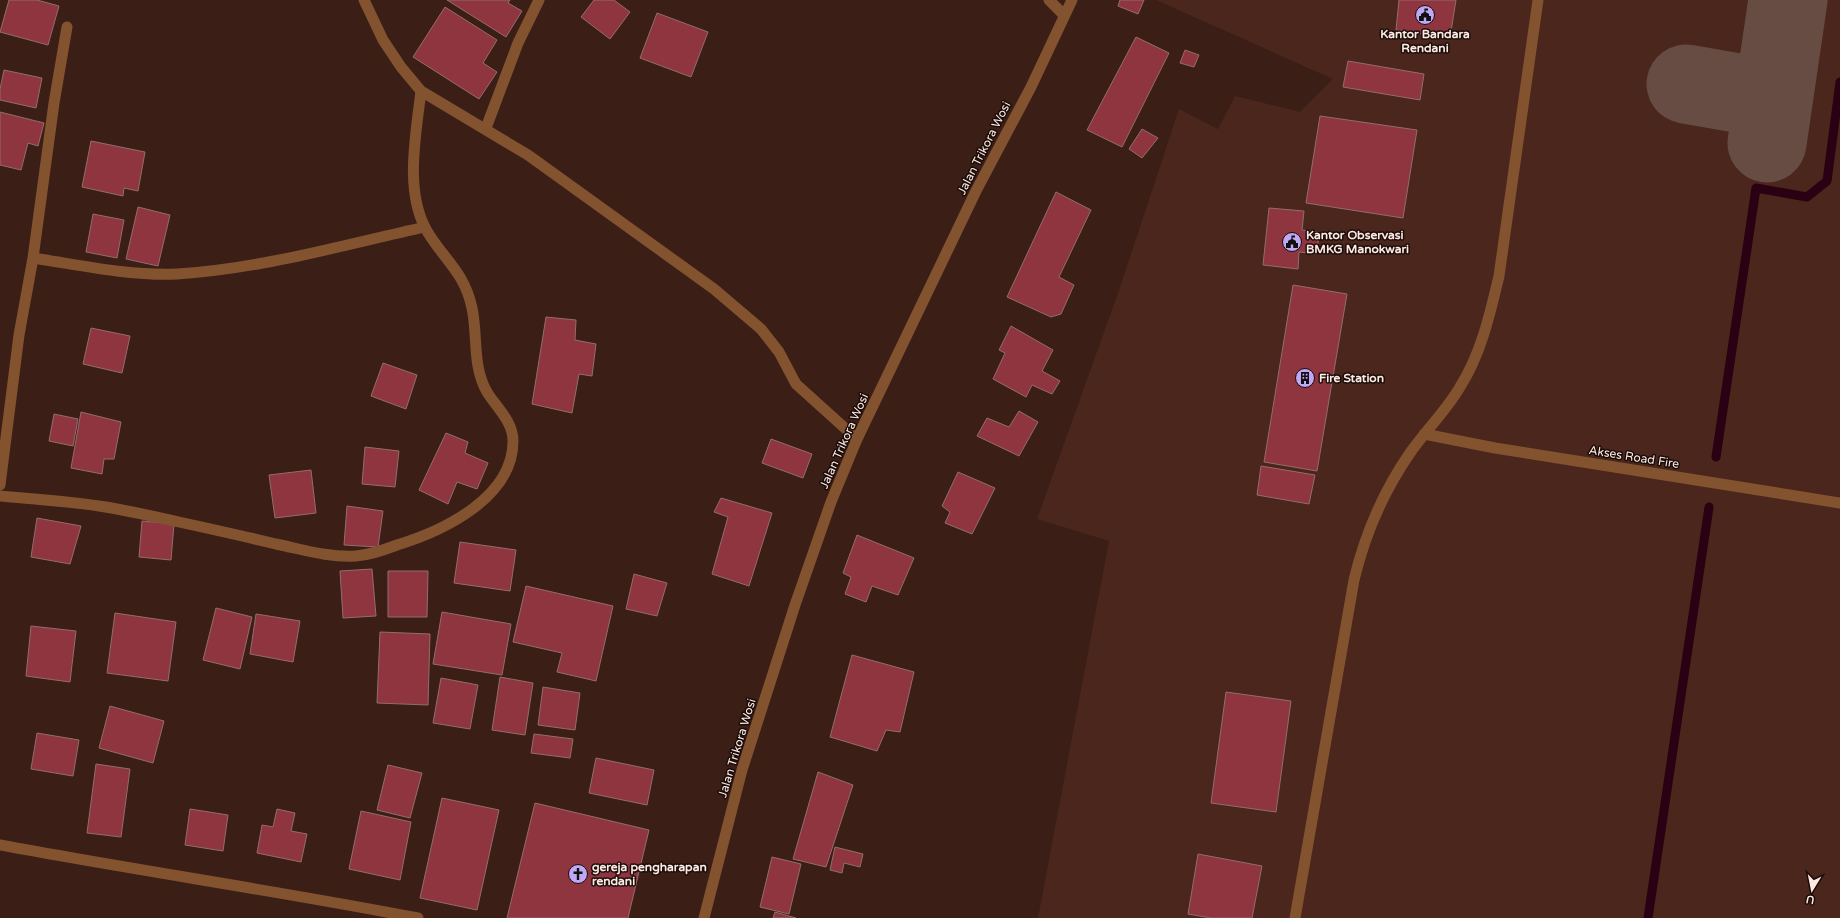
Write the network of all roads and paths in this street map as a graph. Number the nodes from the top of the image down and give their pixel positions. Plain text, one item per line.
1 (364, 0) edge
2 (539, 0) edge
3 (1049, 0) edge
4 (1072, 0) edge
5 (1538, 0) edge
6 (1064, 15) junction
7 (67, 27) dead end
8 (421, 91) junction
9 (486, 128) junction
10 (425, 227) junction
11 (32, 258) junction
12 (1424, 434) junction
13 (857, 440) junction
14 (0, 485) edge
15 (0, 496) edge
16 (1840, 503) edge
17 (0, 845) edge
18 (418, 918) edge
19 (704, 918) edge
20 (1295, 918) edge

1 - 8 street
2 - 9 street
3 - 6 street
4 - 6 street, Jalan Trikora Wosi
5 - 12 street
6 - 13 street, Jalan Trikora Wosi
7 - 11 street
8 - 9 street
8 - 10 street
9 - 13 street
10 - 11 street
10 - 15 street
11 - 14 street
12 - 16 street, Akses Road Fire
12 - 20 street
13 - 19 street, Jalan Trikora Wosi
17 - 18 street

